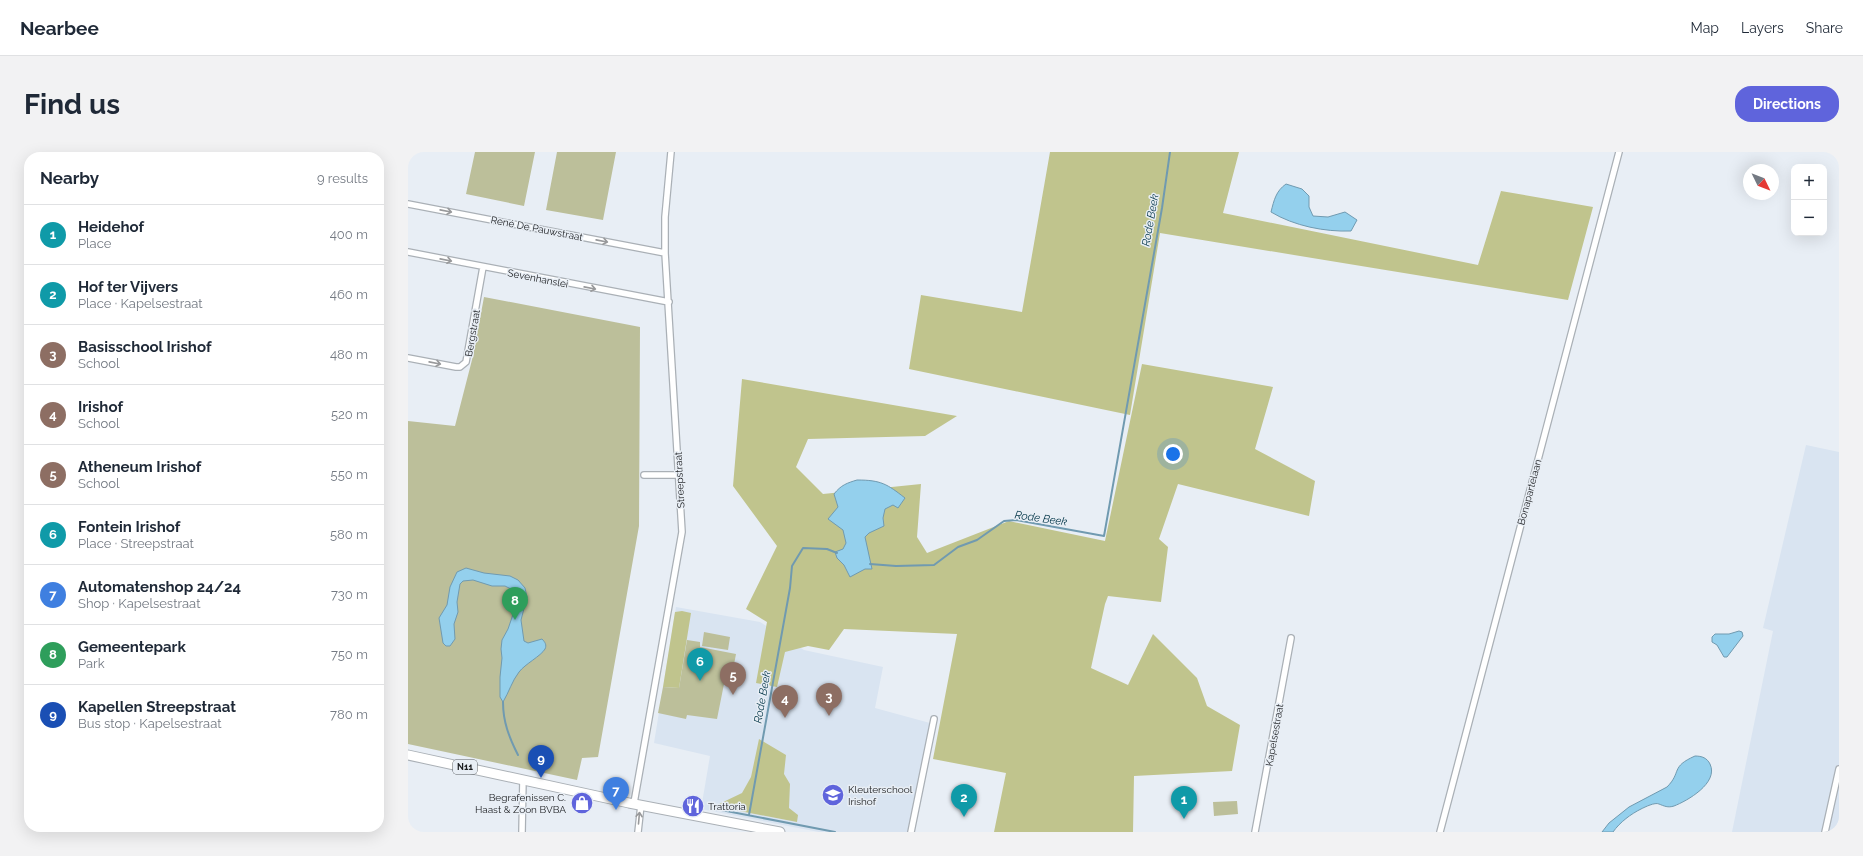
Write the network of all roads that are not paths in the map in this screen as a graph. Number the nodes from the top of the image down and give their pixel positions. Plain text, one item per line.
1 (671, 152) edge
2 (1619, 152) edge
3 (408, 204) edge
4 (408, 252) edge
5 (665, 252) junction
6 (483, 267) junction
7 (669, 302) junction
8 (408, 358) edge
9 (644, 475) dead end
10 (679, 475) junction
11 (1291, 638) dead end
12 (934, 719) dead end
13 (408, 755) edge
14 (1839, 769) edge
15 (523, 780) junction
16 (637, 804) junction
17 (522, 832) edge
18 (638, 832) edge
19 (775, 832) edge
20 (911, 832) edge
21 (1255, 832) edge
22 (1440, 832) edge
23 (1825, 832) edge

1 - 5 street, Streepstraat
2 - 22 street, Bonapartelaan
3 -> 5 street, René De Pauwstraat
4 -> 6 street, Sevenhanslei
5 - 7 street, Streepstraat
6 -> 7 street, Sevenhanslei
8 -> 6 street, Bergstraat
7 - 10 street, Streepstraat
9 - 10 street
10 - 16 street, Streepstraat
11 - 21 street, Kapelsestraat
12 - 20 street
13 - 15 main road, N11
14 - 23 street
15 - 16 main road, N11
15 - 17 street
18 -> 16 street, Streepstraat
16 - 19 main road, N11

